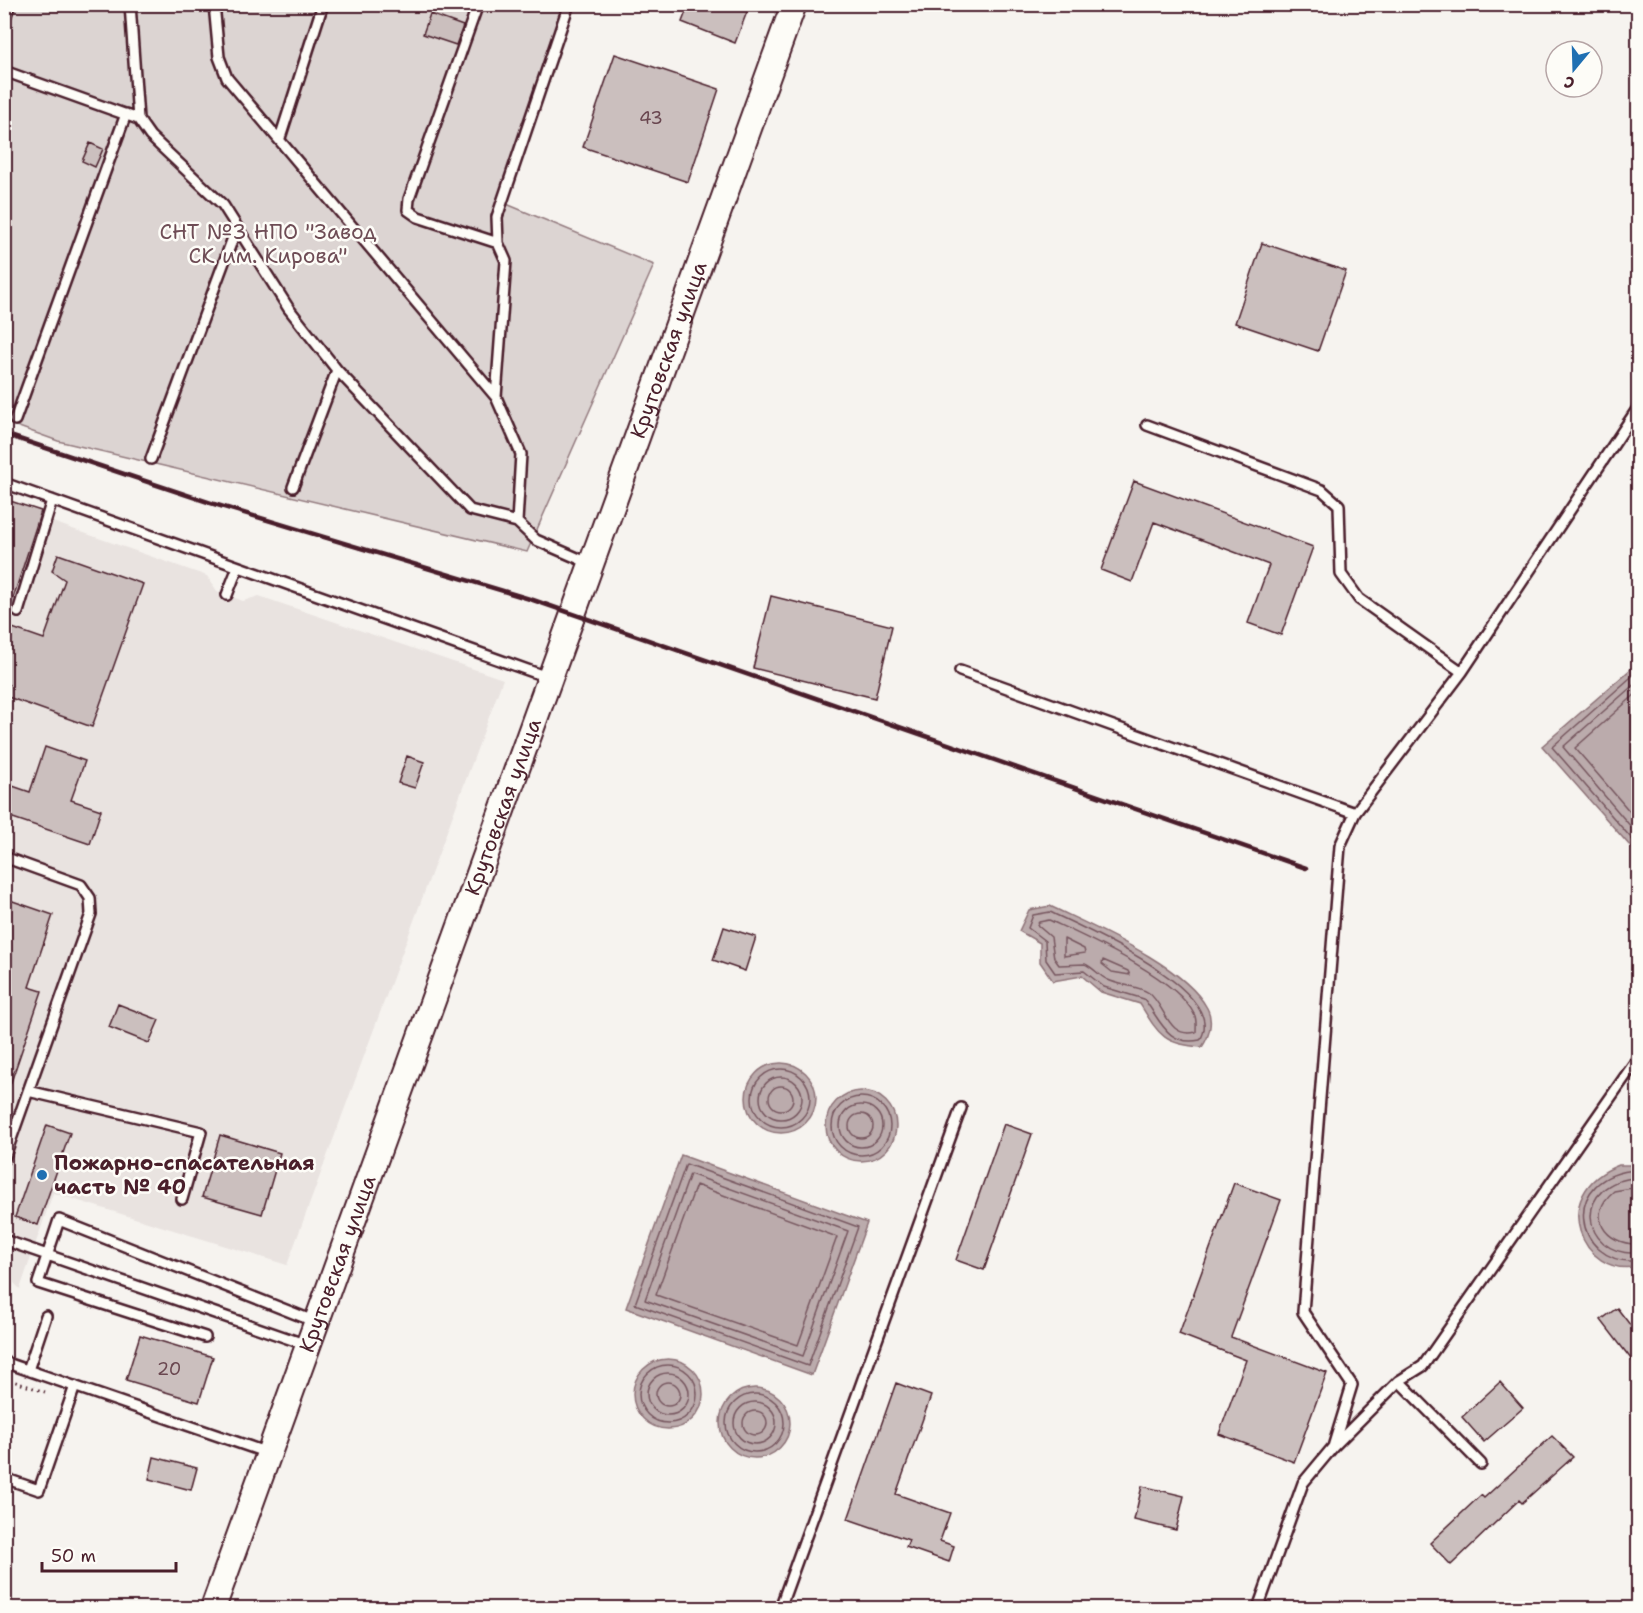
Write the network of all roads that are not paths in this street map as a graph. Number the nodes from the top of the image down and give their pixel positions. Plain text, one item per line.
1 (10, 4) edge
2 (130, 4) edge
3 (214, 4) edge
4 (323, 4) edge
5 (478, 4) edge
6 (569, 4) edge
7 (794, 4) edge
8 (4, 20) edge
9 (4, 71) edge
10 (126, 114) junction
11 (138, 119) junction
12 (280, 138) junction
13 (237, 227) junction
14 (498, 243) junction
15 (337, 370) junction
16 (496, 397) junction
17 (1638, 408) edge
18 (15, 420) dead end
19 (1147, 425) dead end
20 (151, 459) dead end
21 (4, 483) edge
22 (293, 487) dead end
23 (52, 500) junction
24 (517, 522) junction
25 (591, 564) junction
26 (238, 567) junction
27 (227, 595) dead end
28 (18, 612) dead end
29 (960, 672) dead end
30 (1462, 672) junction
31 (550, 678) junction
32 (1355, 813) junction
33 (4, 857) edge
34 (1638, 1058) edge
35 (28, 1091) junction
36 (960, 1108) dead end
37 (4, 1159) edge
38 (182, 1199) dead end
39 (4, 1240) edge
40 (47, 1255) junction
41 (46, 1316) dead end
42 (316, 1322) junction
43 (205, 1337) dead end
44 (307, 1345) junction
45 (4, 1362) edge
46 (28, 1370) junction
47 (1399, 1381) junction
48 (75, 1386) junction
49 (1333, 1447) junction
50 (268, 1453) junction
51 (1481, 1464) dead end
52 (4, 1478) edge
53 (213, 1608) edge
54 (780, 1608) edge
55 (1258, 1608) edge

1 - 8 lane
2 - 11 lane
3 - 12 lane
4 - 12 lane
5 - 14 lane
6 - 14 lane
7 - 25 street, Крутовская улица
9 - 10 lane
10 - 11 lane
10 - 18 lane
11 - 13 lane
12 - 16 lane
13 - 15 lane
13 - 20 lane
14 - 16 lane
15 - 22 lane
15 - 24 lane
16 - 24 lane
17 - 30 lane
19 - 30 lane
21 - 23 lane
23 - 26 lane
23 - 28 lane
24 - 25 lane
25 - 31 street, Крутовская улица
26 - 27 lane
26 - 31 lane
29 - 32 lane
30 - 32 lane
31 - 42 street, Крутовская улица
32 - 49 lane
33 - 35 lane
34 - 47 lane
35 - 37 lane
35 - 38 lane
36 - 54 lane
39 - 40 lane
40 - 42 lane
40 - 43 lane
40 - 44 lane
41 - 46 lane
42 - 44 street, Крутовская улица
44 - 50 street, Крутовская улица
45 - 46 lane
46 - 48 lane
47 - 49 lane
47 - 51 lane
48 - 50 lane
48 - 52 lane
49 - 55 lane
50 - 53 street, Крутовская улица

